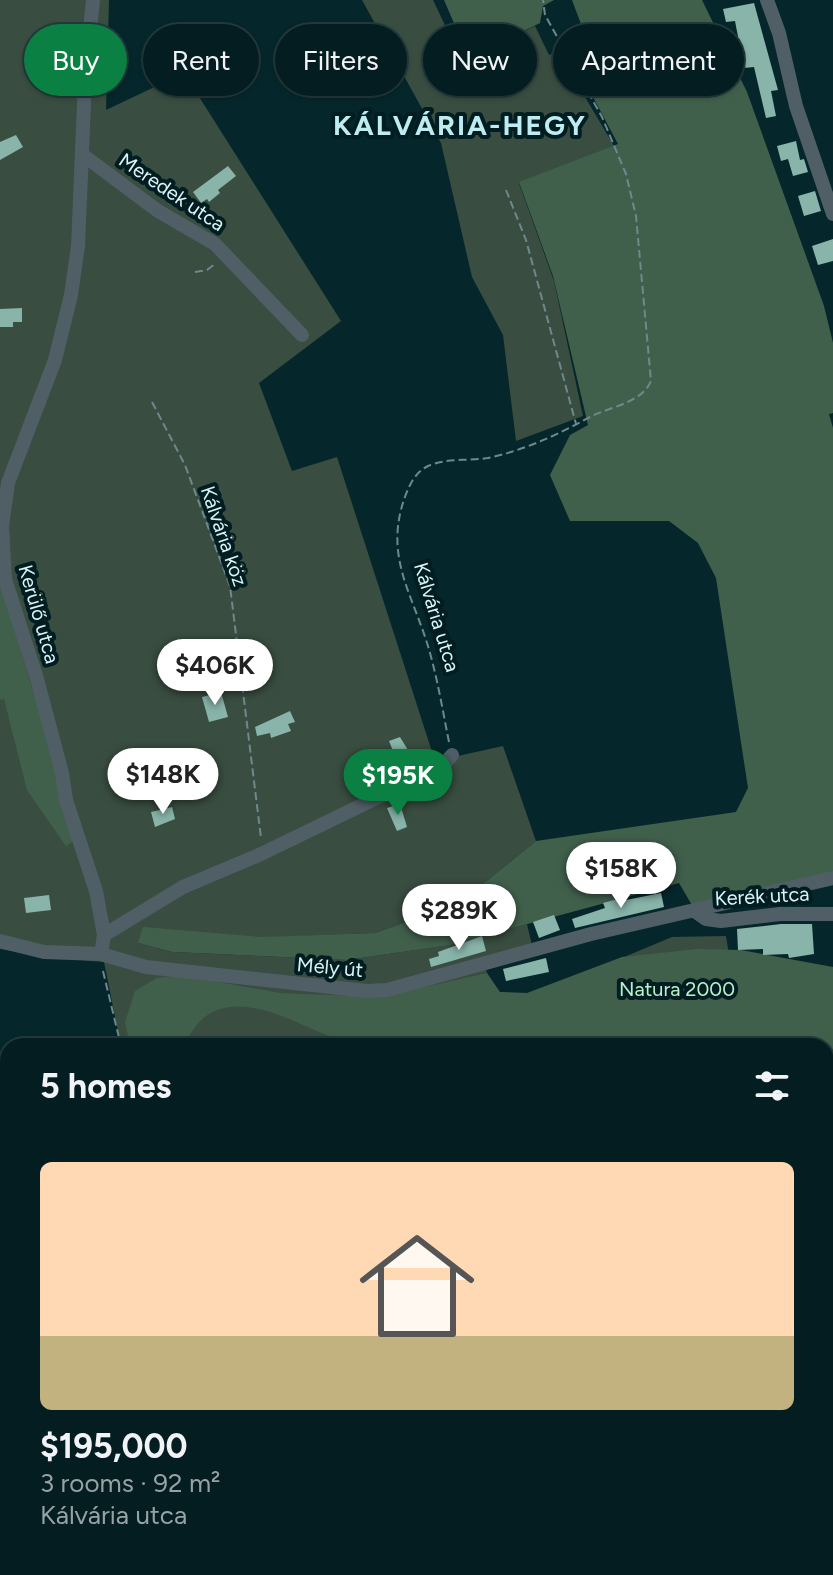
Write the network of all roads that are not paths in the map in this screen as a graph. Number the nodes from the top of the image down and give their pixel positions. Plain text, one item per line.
1 (93, 0) edge
2 (767, 0) edge
3 (83, 155) junction
4 (833, 214) edge
5 (302, 335) dead end
6 (452, 755) road end
7 (833, 878) edge
8 (696, 912) junction
9 (833, 914) edge
10 (104, 935) junction
11 (0, 941) edge
12 (101, 954) junction

1 - 3 street, Kerülő utca
2 - 4 street
3 - 5 street, Meredek utca
3 - 10 street, Kerülő utca
6 - 10 street
7 - 8 street, Mély út
8 - 9 street, Kerék utca
8 - 12 street, Mély út
10 - 12 street, Kerülő utca
11 - 12 street, Mély út

